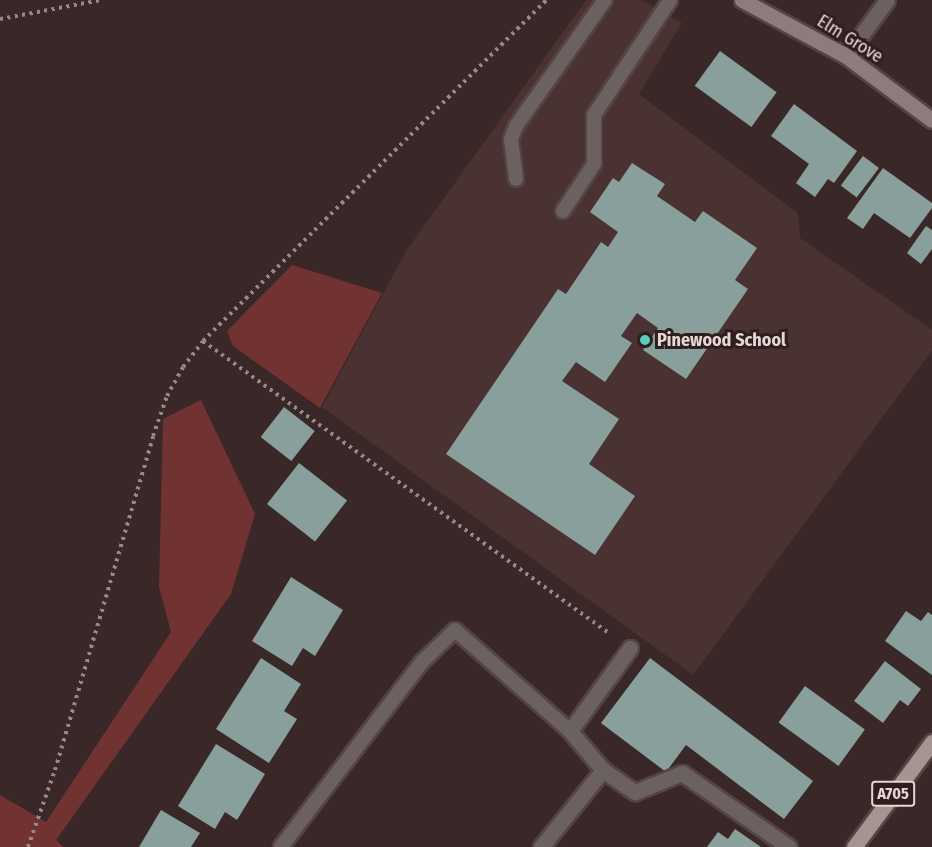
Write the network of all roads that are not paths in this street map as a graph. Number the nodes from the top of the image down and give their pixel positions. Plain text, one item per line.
1 (605, 0) edge
2 (670, 0) edge
3 (742, 0) edge
4 (887, 0) edge
5 (846, 56) junction
6 (932, 120) edge
7 (516, 179) dead end
8 (563, 211) dead end
9 (630, 648) road end
10 (570, 731) junction
11 (932, 742) edge
12 (603, 770) junction
13 (281, 847) edge
14 (542, 847) edge
15 (789, 847) edge
16 (854, 847) edge

1 - 7 lane
2 - 8 lane
3 - 5 street, Elm Grove
4 - 5 street
5 - 6 street, Elm Grove
9 - 10 street
10 - 12 street
10 - 13 lane
11 - 16 main road, A705
12 - 14 street
12 - 15 street

